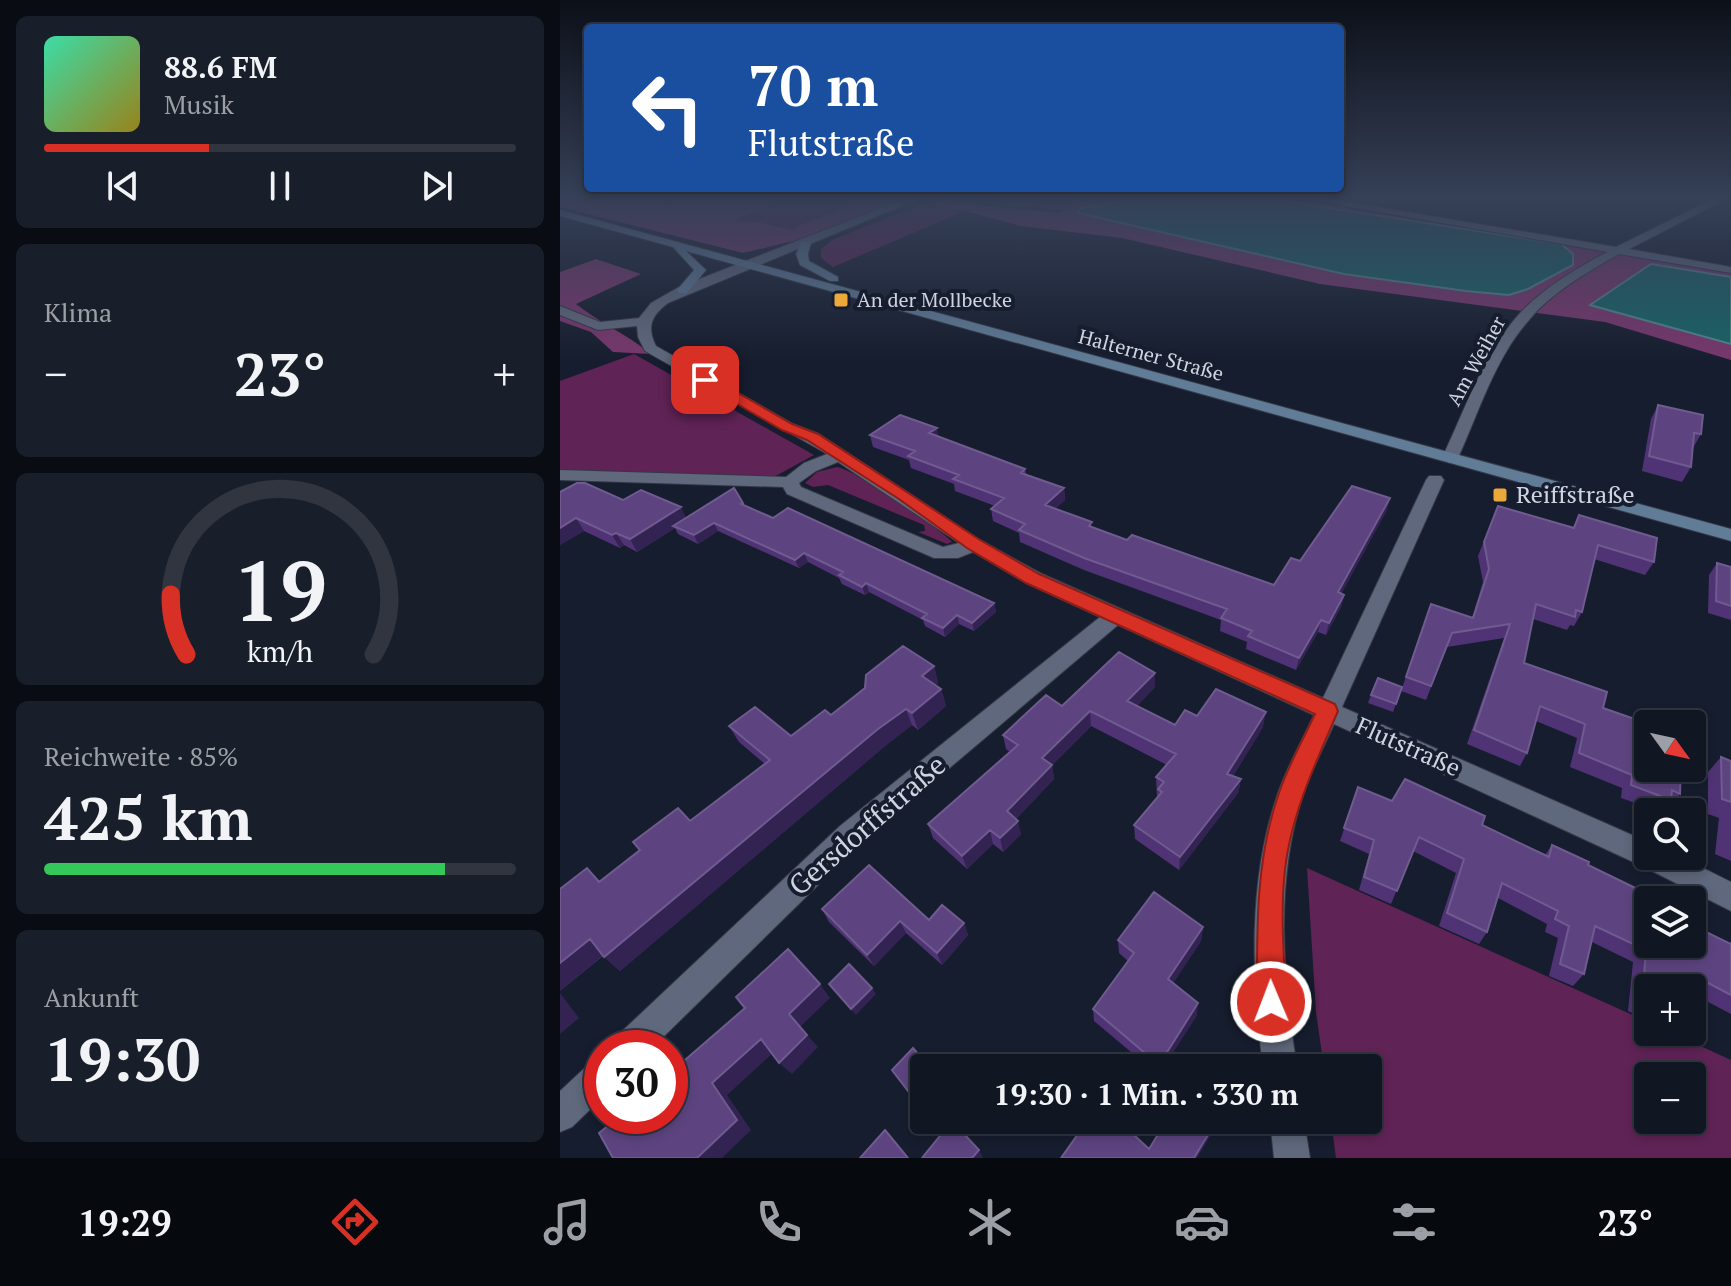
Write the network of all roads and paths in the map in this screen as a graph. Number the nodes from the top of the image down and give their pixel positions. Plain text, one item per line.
1 (681, 254) edge
2 (711, 254) edge
3 (776, 254) edge
4 (802, 254) edge
5 (1615, 254) edge
6 (1644, 254) edge
7 (749, 264) junction
8 (1731, 270) edge
9 (841, 289) junction
10 (683, 290) junction
11 (560, 310) edge
12 (642, 322) junction
13 (1453, 451) junction
14 (840, 455) junction
15 (560, 475) edge
16 (1435, 480) dead end
17 (790, 482) junction
18 (1731, 535) edge
19 (973, 544) junction
20 (1115, 616) junction
21 (1328, 711) junction
22 (1634, 848) edge
23 (1678, 870) edge
24 (1731, 897) edge
25 (648, 1030) edge
26 (1278, 1054) edge
27 (584, 1092) edge
28 (560, 1115) edge
29 (1289, 1134) edge
30 (1292, 1158) edge

1 - 10 main road
2 - 7 main road, Halterner Straße
3 - 7 street
4 - 9 main road
5 - 13 street, Am Weiher
6 - 8 street
7 - 9 main road, Halterner Straße
7 - 10 street
9 - 13 main road, Halterner Straße
10 - 12 street
11 - 12 street
12 - 14 street, Flutstraße
13 - 18 main road, Halterner Straße
14 - 17 street
14 - 19 street, Flutstraße
15 - 17 street
16 - 21 street
17 - 19 street
19 - 20 street, Flutstraße
20 - 21 street, Flutstraße
20 - 25 street, Gersdorffstraße
21 - 22 street, Flutstraße
21 - 26 street
23 - 24 street, Flutstraße
27 - 28 street
29 - 30 street

